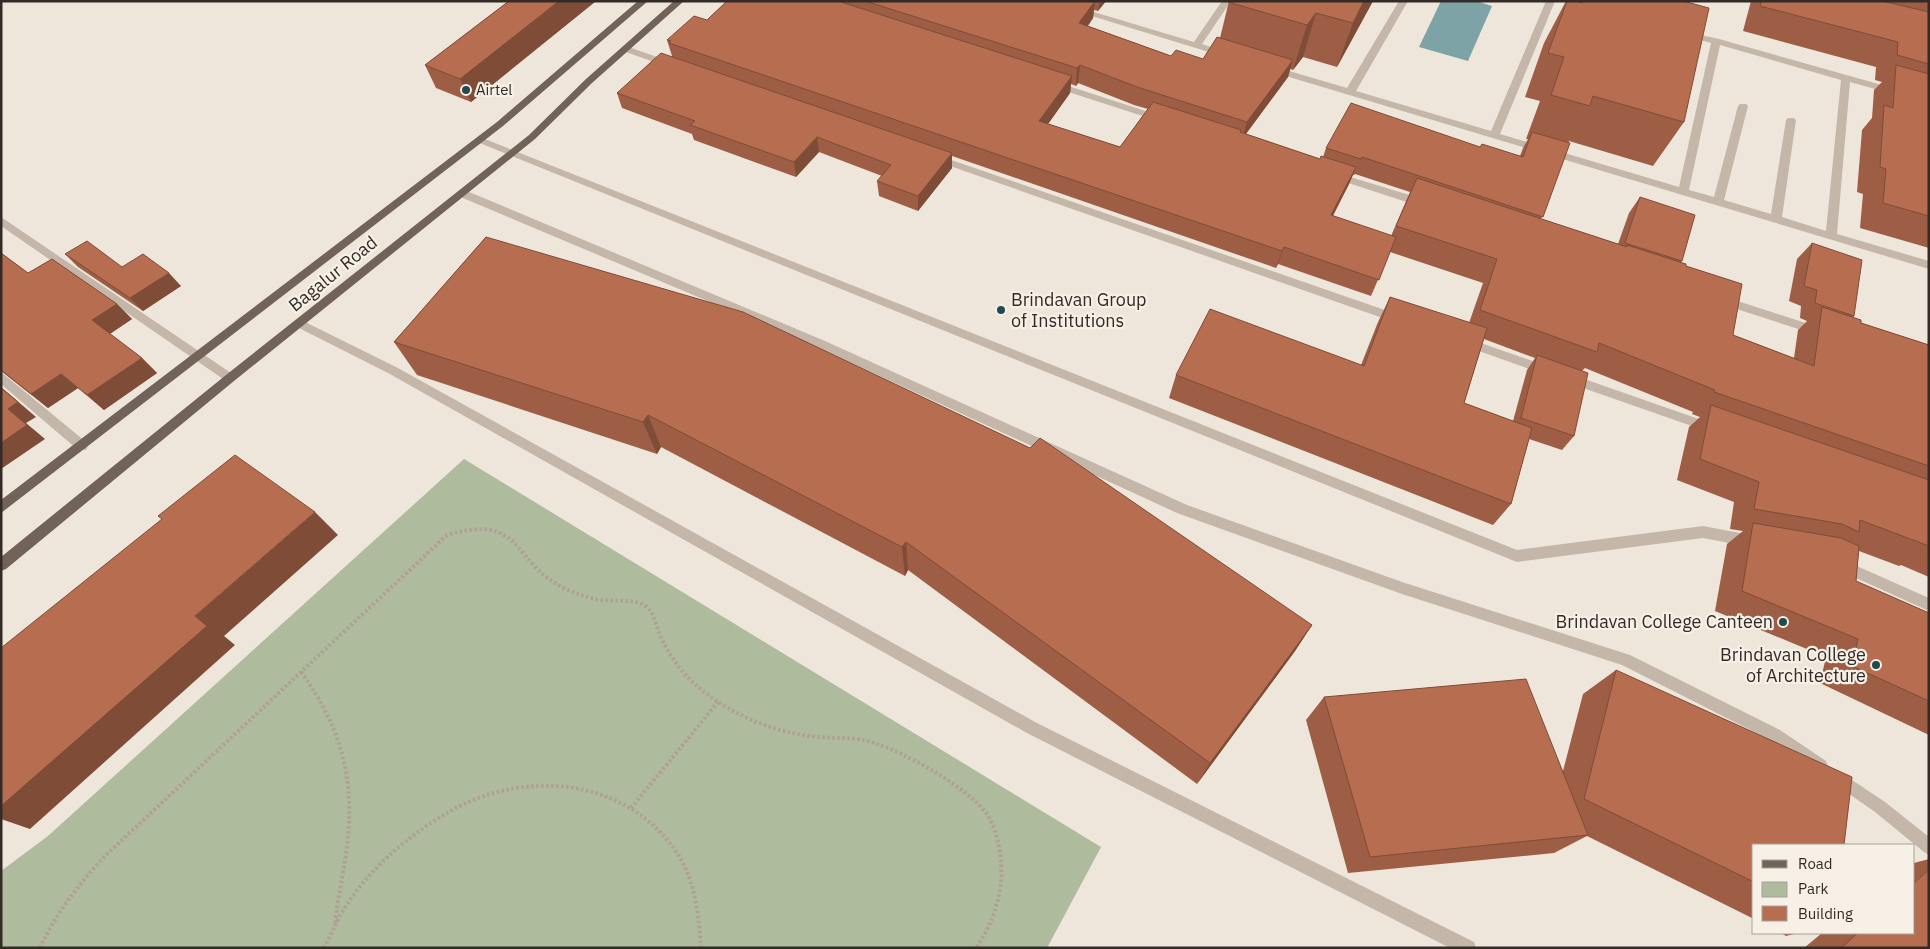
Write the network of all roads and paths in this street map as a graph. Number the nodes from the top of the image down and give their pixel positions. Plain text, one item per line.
1 (644, 1) edge
2 (680, 1) edge
3 (1047, 1) edge
4 (1227, 1) edge
5 (1404, 1) edge
6 (1551, 1) edge
7 (1678, 31) edge
8 (1716, 41) junction
9 (1196, 46) junction
10 (626, 49) junction
11 (1232, 57) edge
12 (1259, 65) edge
13 (683, 69) edge
14 (1846, 78) junction
15 (1041, 80) edge
16 (1350, 92) junction
17 (1901, 93) edge
18 (1742, 106) dead end
19 (1791, 120) dead end
20 (1173, 123) edge
21 (1494, 135) junction
22 (480, 140) junction
23 (512, 153) junction
24 (928, 155) edge
25 (1324, 172) edge
26 (1683, 192) junction
27 (462, 193) junction
28 (1718, 202) junction
29 (1428, 205) edge
30 (1776, 219) junction
31 (1, 221) edge
32 (1831, 236) junction
33 (1929, 265) edge
34 (1712, 297) edge
35 (299, 323) junction
36 (1410, 323) edge
37 (1825, 334) edge
38 (1457, 339) edge
39 (197, 357) junction
40 (1, 377) edge
41 (230, 378) junction
42 (1721, 431) edge
43 (82, 446) junction
44 (1, 508) edge
45 (1758, 542) edge
46 (1831, 560) edge
47 (1, 565) edge
48 (1929, 605) edge
49 (301, 672) junction
50 (718, 702) junction
51 (631, 808) junction
52 (1929, 848) edge
53 (334, 927) junction
54 (40, 948) edge
55 (324, 948) edge
56 (701, 948) edge
57 (976, 948) edge
58 (1468, 948) edge

1 - 22 main road, Bagalur Road
2 - 10 main road, Bagalur Road
3 - 9 street
4 - 9 street
5 - 16 street
6 - 21 street
7 - 8 street
8 - 14 street
8 - 26 street
9 - 11 street
10 - 13 street
10 - 23 main road, Bagalur Road
12 - 16 street
14 - 17 street
14 - 32 street
15 - 20 street
16 - 21 street
18 - 28 street
19 - 30 street
21 - 26 street
22 - 23 street
22 - 39 main road, Bagalur Road
23 - 27 main road, Bagalur Road
23 - 45 street
24 - 36 street
25 - 29 street
26 - 28 street
27 - 35 main road, Bagalur Road
27 - 52 street
28 - 30 street
30 - 32 street
31 - 39 street
32 - 33 street
34 - 37 street
35 - 41 main road, Bagalur Road
35 - 58 street
38 - 42 street
39 - 41 street
39 - 43 main road, Bagalur Road
40 - 43 street
41 - 47 main road, Bagalur Road
43 - 44 main road, Bagalur Road
46 - 48 street
49 - 50 path
49 - 53 path
49 - 54 path
50 - 51 path
50 - 57 path
51 - 53 path
51 - 56 path
53 - 55 path

